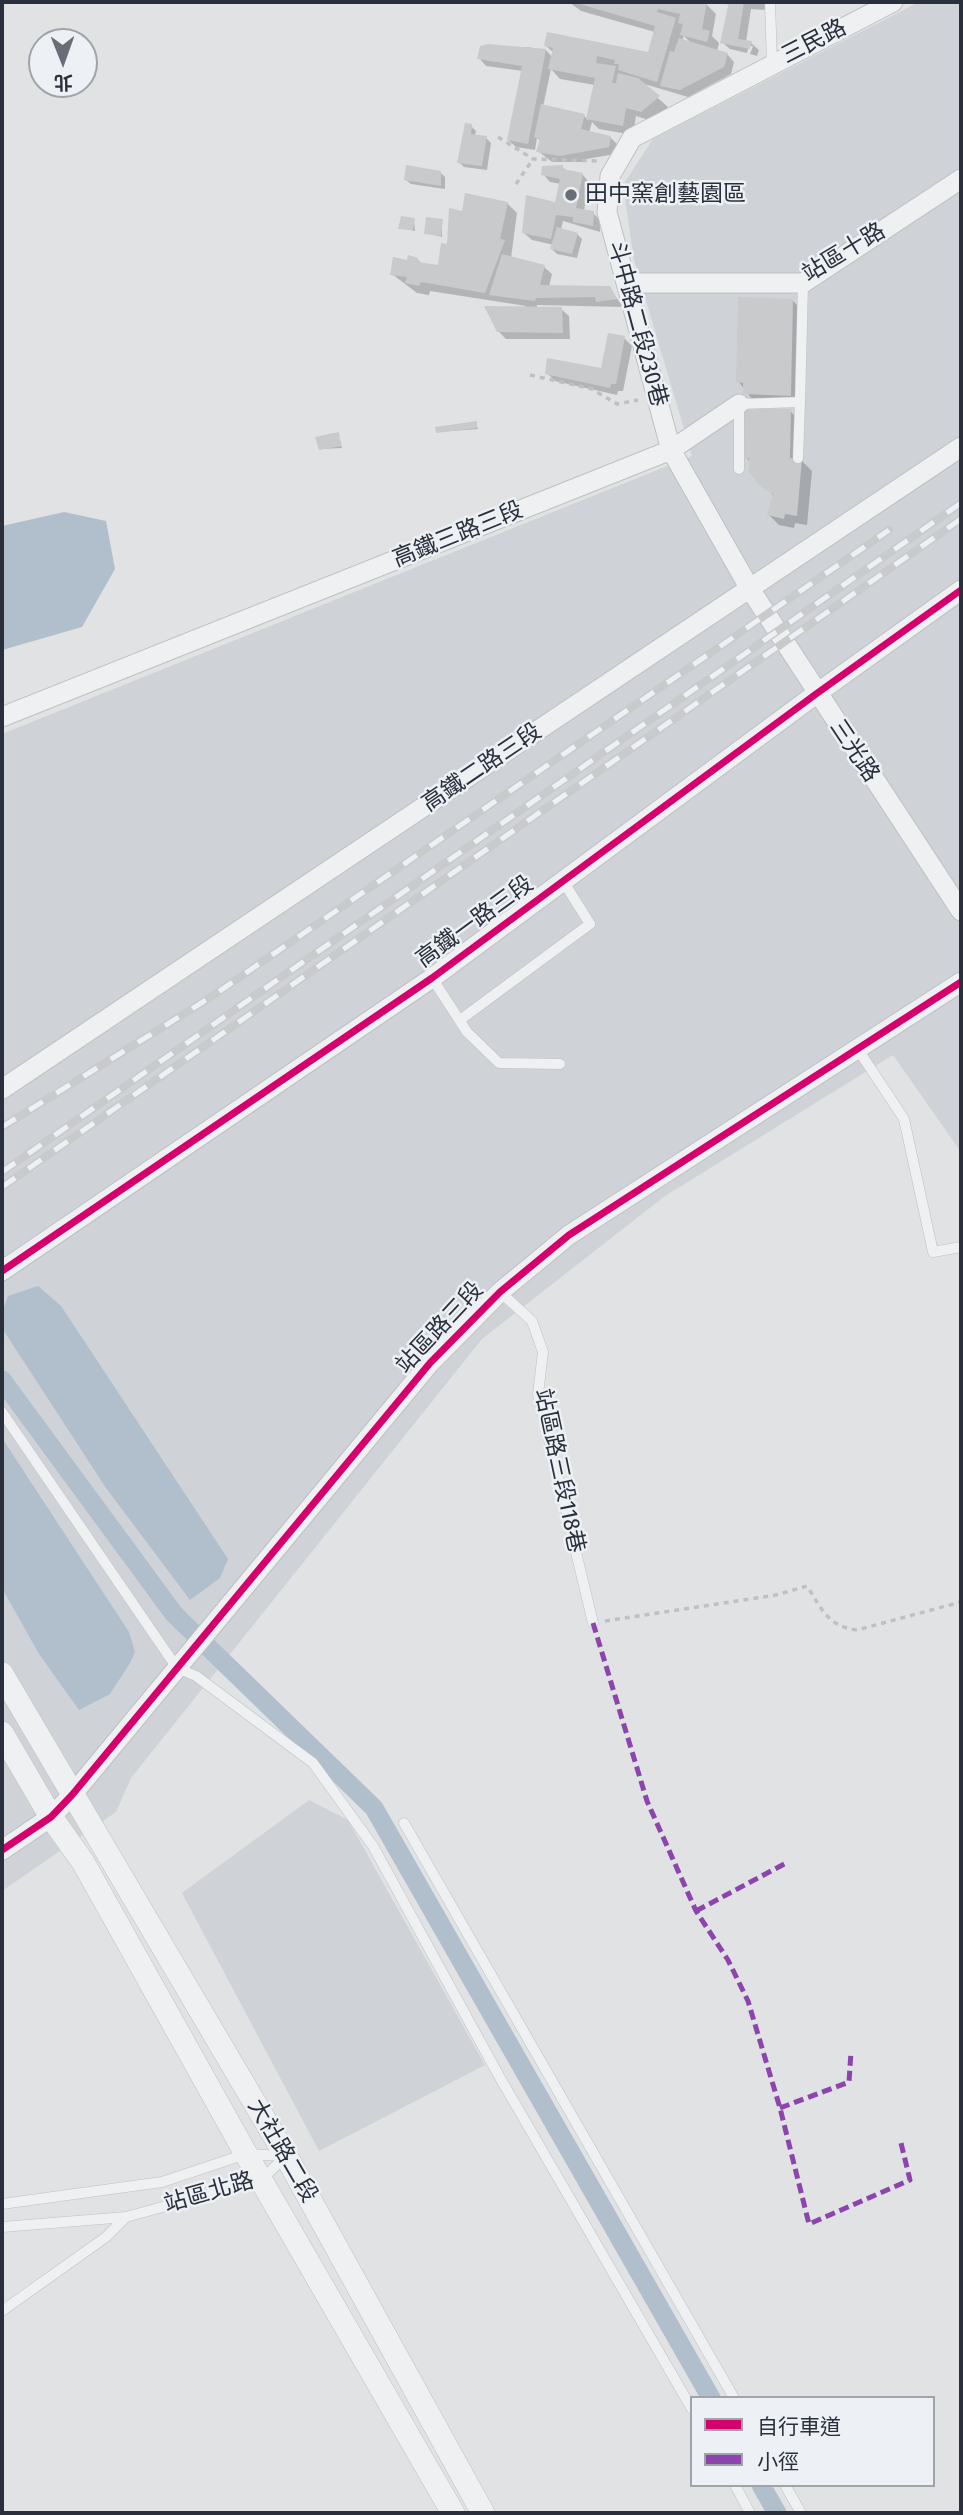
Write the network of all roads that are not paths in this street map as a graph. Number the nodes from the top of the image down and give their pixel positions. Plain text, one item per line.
1 (770, 2) edge
2 (893, 2) edge
3 (772, 64) junction
4 (961, 179) edge
5 (803, 282) junction
6 (629, 284) junction
7 (800, 402) junction
8 (739, 404) junction
9 (961, 447) edge
10 (671, 450) junction
11 (798, 458) dead end
12 (739, 469) dead end
13 (750, 589) junction
14 (961, 590) edge
15 (816, 694) junction
16 (2, 717) edge
17 (563, 881) junction
18 (961, 911) edge
19 (432, 978) junction
20 (961, 982) edge
21 (460, 1020) junction
22 (857, 1048) junction
23 (561, 1064) dead end
24 (2, 1089) edge
25 (961, 1247) edge
26 (2, 1271) edge
27 (500, 1292) junction
28 (2, 1412) edge
29 (593, 1623) road end
30 (177, 1668) junction
31 (2, 1674) edge
32 (2, 1733) edge
33 (72, 1795) junction
34 (51, 1817) junction
35 (404, 1823) dead end
36 (2, 1850) edge
37 (246, 2154) junction
38 (286, 2156) junction
39 (261, 2180) junction
40 (2, 2204) edge
41 (126, 2217) junction
42 (2, 2227) edge
43 (2, 2311) edge
44 (733, 2396) edge
45 (690, 2406) edge
46 (736, 2487) edge
47 (786, 2487) edge
48 (453, 2513) edge
49 (483, 2513) edge
50 (750, 2513) edge
51 (801, 2513) edge

1 - 3 lane
2 - 3 street, 三民路
3 - 6 street, 斗中路二段230巷
4 - 5 street, 站區十路
5 - 6 street, 站區十路
5 - 7 lane
6 - 10 street, 斗中路二段230巷
7 - 8 lane
7 - 11 lane
8 - 10 street, 高鐵三路三段
8 - 12 lane
9 - 13 street, 高鐵二路三段
10 - 13 street, 斗中路二段230巷
10 - 16 street, 高鐵三路三段
13 - 15 street, 三光路
13 - 24 street, 高鐵二路三段
14 - 15 street, 高鐵一路三段
15 - 17 street, 高鐵一路三段
15 - 18 street, 三光路
17 - 19 street, 高鐵一路三段
17 - 21 lane
19 - 21 lane
19 - 26 street, 高鐵一路三段
20 - 22 street, 站區路三段
21 - 23 lane
22 - 25 lane
22 - 27 street, 站區路三段
27 - 29 lane, 站區路三段118巷
27 - 30 street, 站區路三段
28 - 30 lane
30 - 33 street, 站區路三段
30 - 45 lane
31 - 33 street, 大社路二段
32 - 34 street, 大社路二段
33 - 34 street, 站區路三段
33 - 38 street, 大社路二段
34 - 36 street, 站區路三段
34 - 37 street, 大社路二段
35 - 44 lane
37 - 38 lane, 站區北路
37 - 39 street, 大社路二段
37 - 40 lane, 站區北路
38 - 39 lane, 站區北路
38 - 49 street, 大社路二段
39 - 41 lane, 站區北路
39 - 48 street, 大社路二段
41 - 42 lane, 站區北路
41 - 43 lane
46 - 50 lane
47 - 51 lane

